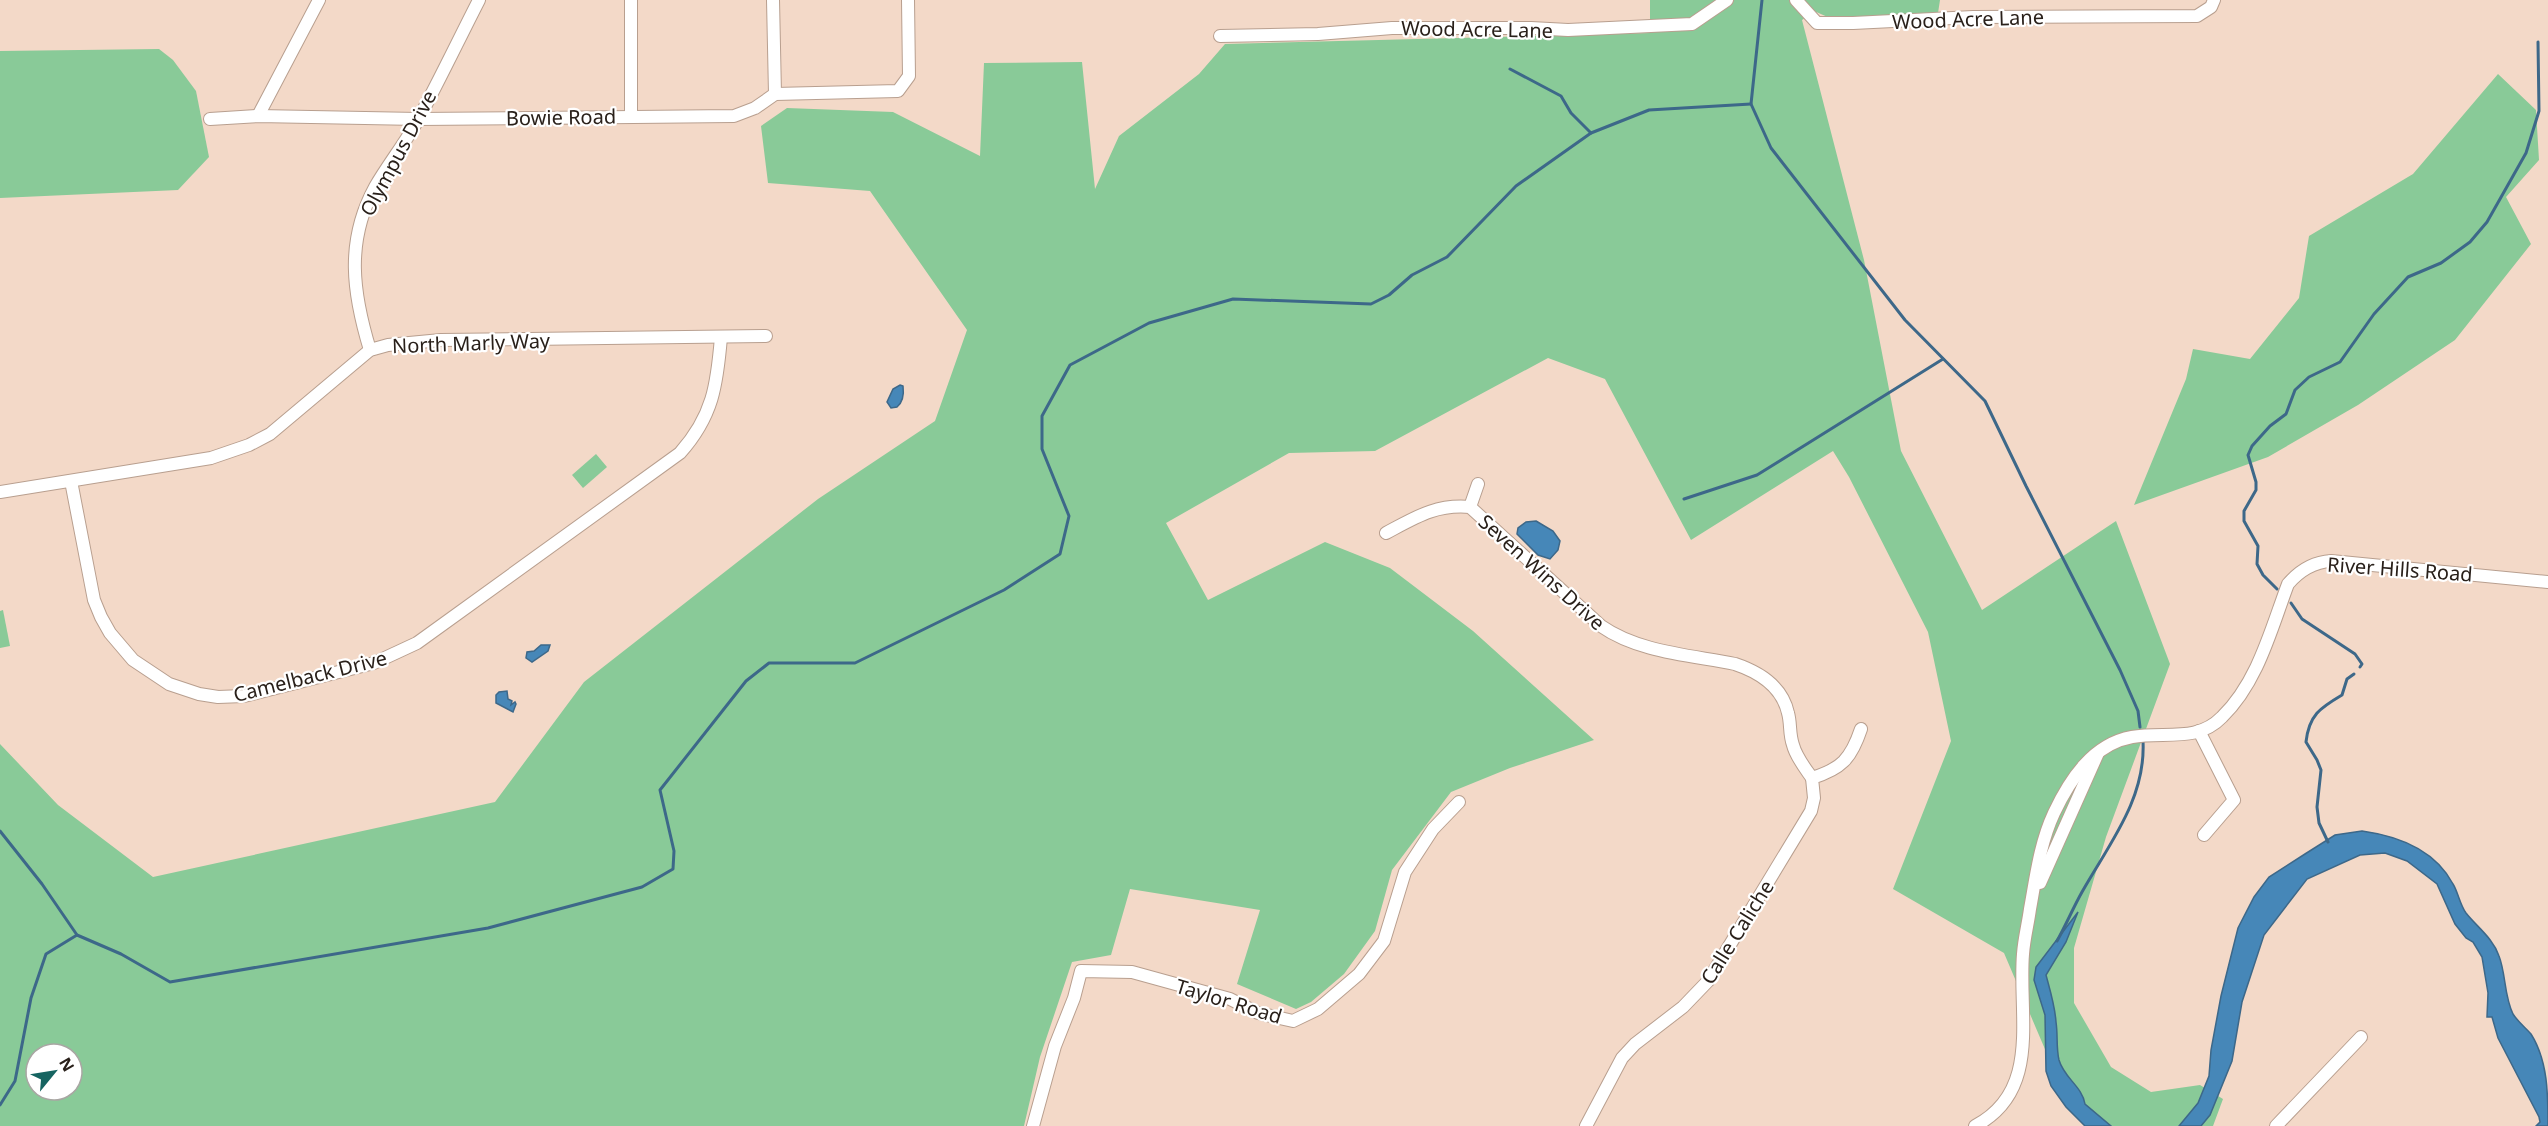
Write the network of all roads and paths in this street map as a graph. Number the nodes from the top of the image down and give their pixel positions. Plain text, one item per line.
1 (319, 0) edge
2 (479, 0) edge
3 (631, 0) edge
4 (773, 0) edge
5 (908, 0) edge
6 (1727, 0) edge
7 (1796, 0) edge
8 (2214, 0) edge
9 (1220, 36) dead end
10 (775, 94) junction
11 (258, 116) junction
12 (631, 116) junction
13 (210, 119) dead end
14 (418, 119) junction
15 (766, 336) dead end
16 (721, 337) junction
17 (370, 350) junction
18 (70, 481) junction
19 (1478, 484) dead end
20 (0, 492) edge
21 (1470, 507) junction
22 (1386, 533) dead end
23 (2548, 582) edge
24 (1861, 729) dead end
25 (2199, 731) junction
26 (1812, 778) junction
27 (1459, 802) dead end
28 (2204, 835) dead end
29 (2361, 1037) dead end
30 (1033, 1126) edge
31 (1586, 1126) edge
32 (1975, 1126) edge
33 (2276, 1126) edge

1 - 11 street
2 - 14 street, Olympus Drive
3 - 12 street
4 - 10 street
5 - 10 street
6 - 9 street, Wood Acre Lane
7 - 8 street, Wood Acre Lane
10 - 12 street, Bowie Road
11 - 13 street, Bowie Road
11 - 14 street, Bowie Road
12 - 14 street, Bowie Road
14 - 17 street, Olympus Drive
15 - 16 street, North Marly Way
16 - 17 street, North Marly Way
16 - 18 street, Camelback Drive
17 - 18 street, North Marly Way
18 - 20 street, North Marly Way
19 - 21 street
21 - 22 street, Seven Wins Drive
21 - 26 street, Seven Wins Drive
23 - 25 street, River Hills Road
24 - 26 street
25 - 28 street
25 - 32 street, River Hills Road
26 - 31 street, Calle Caliche
27 - 30 street, Taylor Road
29 - 33 street

